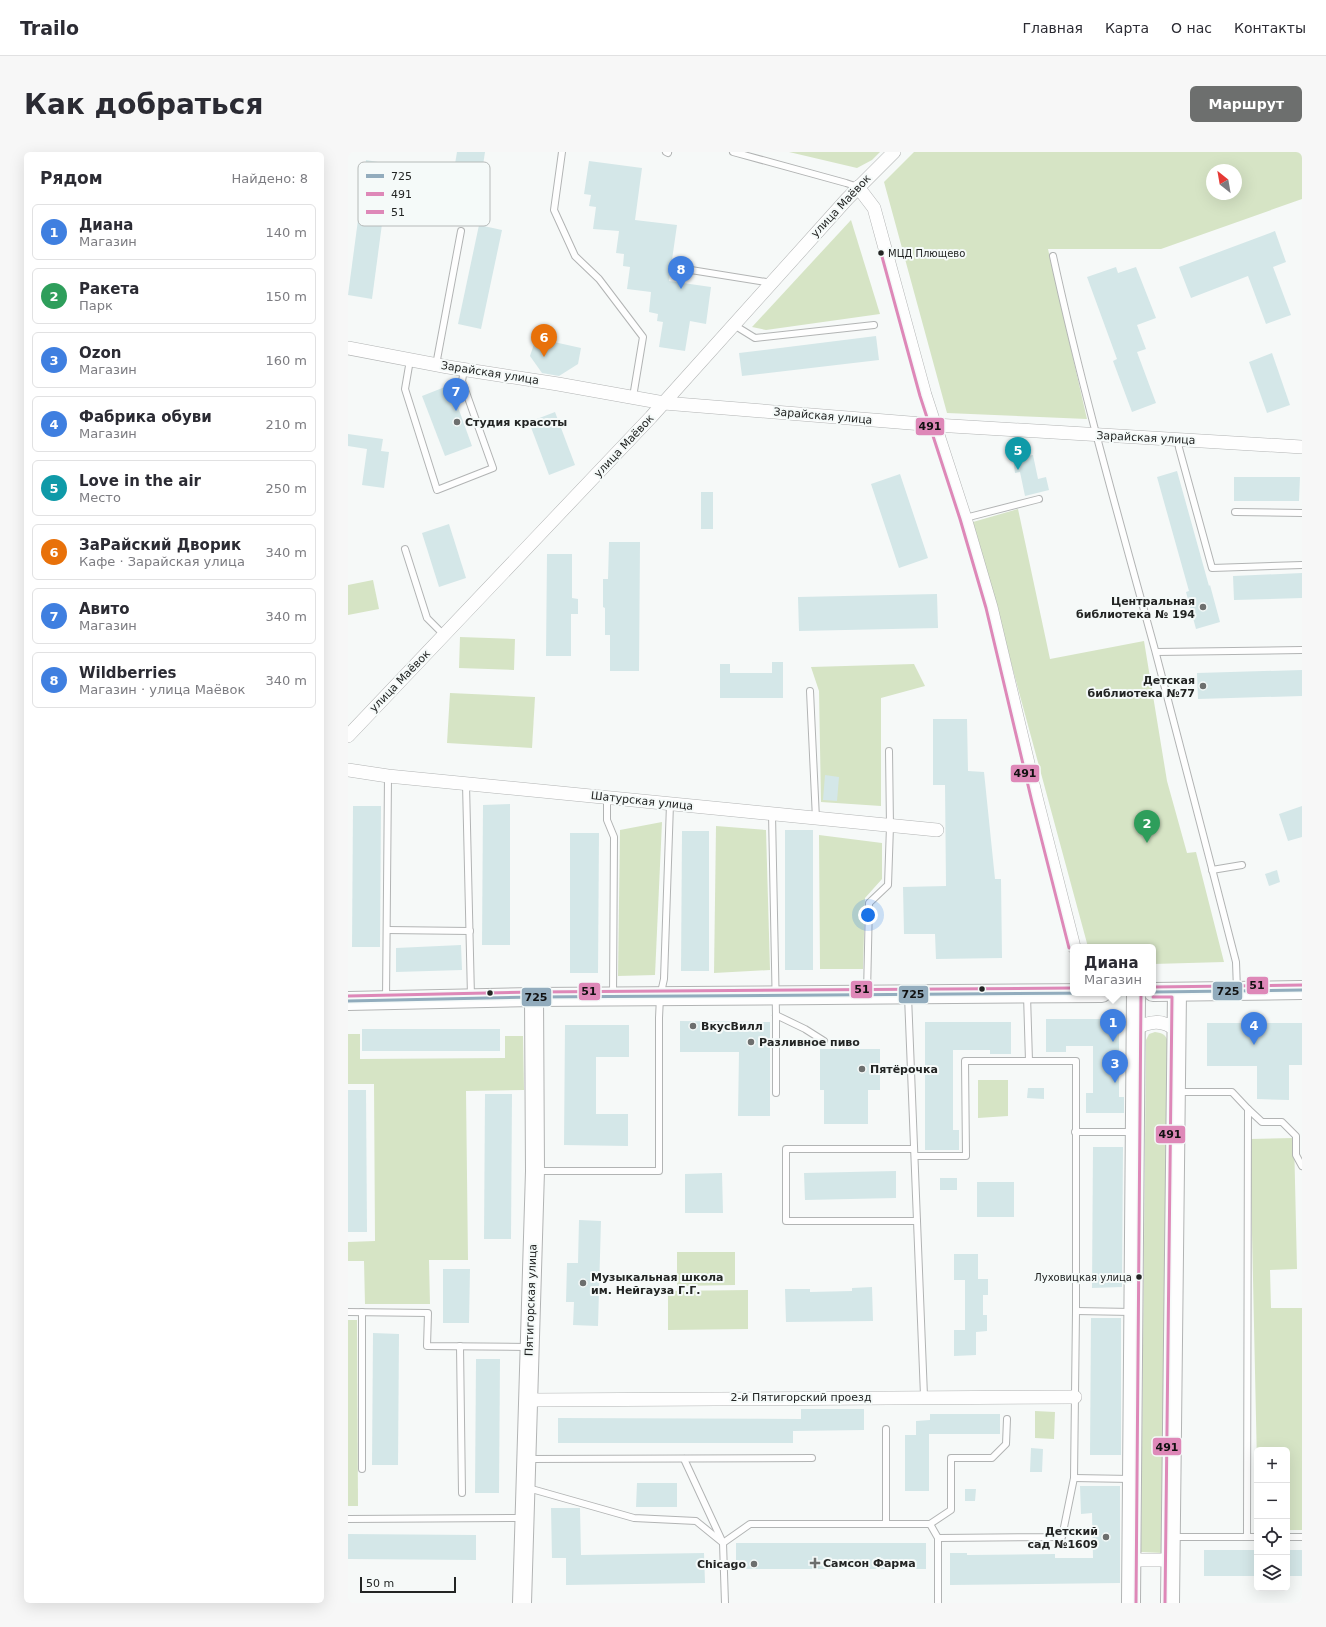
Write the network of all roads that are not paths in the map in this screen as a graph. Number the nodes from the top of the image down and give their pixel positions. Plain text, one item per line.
1 (562, 152) edge
2 (733, 152) edge
3 (894, 152) edge
4 (746, 153) edge
5 (858, 187) junction
6 (461, 231) dead end
7 (1053, 256) dead end
8 (691, 270) dead end
9 (772, 283) junction
10 (734, 325) junction
11 (874, 325) dead end
12 (348, 348) edge
13 (410, 360) junction
14 (436, 365) junction
15 (464, 370) junction
16 (633, 397) junction
17 (664, 402) junction
18 (935, 425) junction
19 (1097, 436) junction
20 (1178, 440) junction
21 (1302, 447) edge
22 (1039, 499) dead end
23 (1234, 512) dead end
24 (1302, 513) edge
25 (965, 518) junction
26 (406, 549) dead end
27 (1302, 565) edge
28 (444, 635) junction
29 (1302, 650) edge
30 (1156, 652) junction
31 (810, 691) dead end
32 (348, 736) edge
33 (889, 751) dead end
34 (348, 770) edge
35 (388, 776) junction
36 (466, 784) junction
37 (607, 798) junction
38 (670, 804) junction
39 (772, 814) junction
40 (816, 819) junction
41 (890, 826) junction
42 (937, 830) dead end
43 (1242, 865) dead end
44 (1212, 870) junction
45 (387, 930) junction
46 (470, 932) junction
47 (1073, 944) edge
48 (1302, 990) edge
49 (1237, 991) junction
50 (1156, 992) edge
51 (1177, 992) junction
52 (1070, 993) edge
53 (1027, 994) junction
54 (867, 995) junction
55 (908, 995) junction
56 (775, 996) junction
57 (1136, 996) edge
58 (534, 997) junction
59 (613, 997) junction
60 (660, 997) junction
61 (471, 999) junction
62 (386, 1001) junction
63 (348, 1002) edge
64 (776, 1015) junction
65 (1135, 1029) junction
66 (1176, 1030) junction
67 (824, 1041) dead end
68 (1029, 1061) junction
69 (1176, 1092) junction
70 (776, 1093) dead end
71 (1248, 1109) junction
72 (1075, 1132) junction
73 (1134, 1132) junction
74 (914, 1149) junction
75 (915, 1156) junction
76 (1302, 1166) edge
77 (535, 1171) junction
78 (917, 1221) junction
79 (1076, 1311) junction
80 (348, 1312) edge
81 (362, 1312) junction
82 (1133, 1312) junction
83 (460, 1346) junction
84 (529, 1347) junction
85 (924, 1396) junction
86 (1075, 1396) junction
87 (528, 1400) junction
88 (1006, 1419) dead end
89 (886, 1429) dead end
90 (812, 1458) dead end
91 (526, 1459) junction
92 (684, 1459) junction
93 (362, 1469) dead end
94 (1074, 1478) junction
95 (1132, 1479) junction
96 (525, 1487) junction
97 (462, 1492) dead end
98 (525, 1518) junction
99 (348, 1519) edge
100 (886, 1524) junction
101 (930, 1524) junction
102 (1171, 1537) junction
103 (1247, 1537) junction
104 (1254, 1537) edge
105 (1290, 1537) edge
106 (1302, 1537) edge
107 (938, 1538) junction
108 (723, 1543) junction
109 (1132, 1560) junction
110 (1170, 1560) junction
111 (522, 1603) edge
112 (725, 1603) edge
113 (938, 1603) edge
114 (1131, 1603) edge
115 (1170, 1603) edge

1 - 16 lane
2 - 4 lane
3 - 5 street, улица Маёвок
4 - 5 lane
5 - 9 street, улица Маёвок
5 - 18 street
6 - 14 lane
7 - 19 lane
8 - 9 lane
9 - 10 street, улица Маёвок
10 - 11 lane
10 - 17 street, улица Маёвок
12 - 13 street, Зарайская улица
13 - 14 street, Зарайская улица
13 - 15 lane
14 - 15 street, Зарайская улица
15 - 16 street, Зарайская улица
16 - 17 street, Зарайская улица
17 - 18 street, Зарайская улица
17 - 28 street, улица Маёвок
18 - 19 street, Зарайская улица
18 - 25 street
19 - 20 street, Зарайская улица
19 - 30 lane
20 - 21 street, Зарайская улица
20 - 27 lane
22 - 25 lane
23 - 24 lane
25 - 47 street
26 - 28 lane
28 - 32 street, улица Маёвок
29 - 30 lane
30 - 44 lane
31 - 40 lane
33 - 41 lane
34 - 35 street, Шатурская улица
35 - 36 street, Шатурская улица
35 - 45 lane
36 - 37 street, Шатурская улица
36 - 46 lane
37 - 38 street, Шатурская улица
37 - 59 lane
38 - 39 street, Шатурская улица
38 - 60 lane
39 - 40 street, Шатурская улица
39 - 56 lane
40 - 41 street, Шатурская улица
41 - 42 street, Шатурская улица
41 - 54 lane
43 - 44 lane
44 - 49 lane
45 - 46 lane
45 - 62 lane
46 - 61 lane
48 - 49 street
49 - 51 street
50 - 51 street
51 - 66 street
52 - 53 street
53 - 55 street
53 - 68 lane
54 - 55 street
54 - 56 street
55 - 74 lane
56 - 60 street
56 - 64 lane
57 - 65 street
58 - 59 street
58 - 61 street
58 - 77 street, Пятигорская улица
59 - 60 street
60 - 77 lane
61 - 62 street
62 - 63 street
64 - 67 lane
64 - 70 lane
65 - 66 street
65 - 73 street
66 - 69 street
68 - 72 lane
68 - 75 lane
69 - 71 lane
69 - 102 street
71 - 76 lane
71 - 103 lane
72 - 73 lane
72 - 79 lane
73 - 82 street
74 - 75 lane
74 - 78 lane
75 - 78 lane
77 - 84 street, Пятигорская улица
78 - 85 lane
79 - 82 lane
79 - 86 lane
80 - 81 lane
81 - 83 lane
81 - 93 lane
82 - 95 street
83 - 84 lane
83 - 97 lane
84 - 87 street, Пятигорская улица
85 - 86 street, 2-й Пятигорский проезд
85 - 87 street, 2-й Пятигорский проезд
86 - 94 lane
87 - 91 street, Пятигорская улица
88 - 101 lane
89 - 100 lane
90 - 92 lane
91 - 92 lane
91 - 96 street, Пятигорская улица
92 - 108 lane
94 - 95 lane
94 - 107 lane
95 - 109 street
96 - 98 street, Пятигорская улица
96 - 108 lane
98 - 99 lane
98 - 111 street, Пятигорская улица
100 - 101 lane
100 - 108 lane
101 - 107 lane
102 - 103 lane
102 - 110 street
103 - 104 lane
105 - 106 lane
107 - 113 lane
108 - 112 lane
109 - 110 street
109 - 114 street
110 - 115 street

